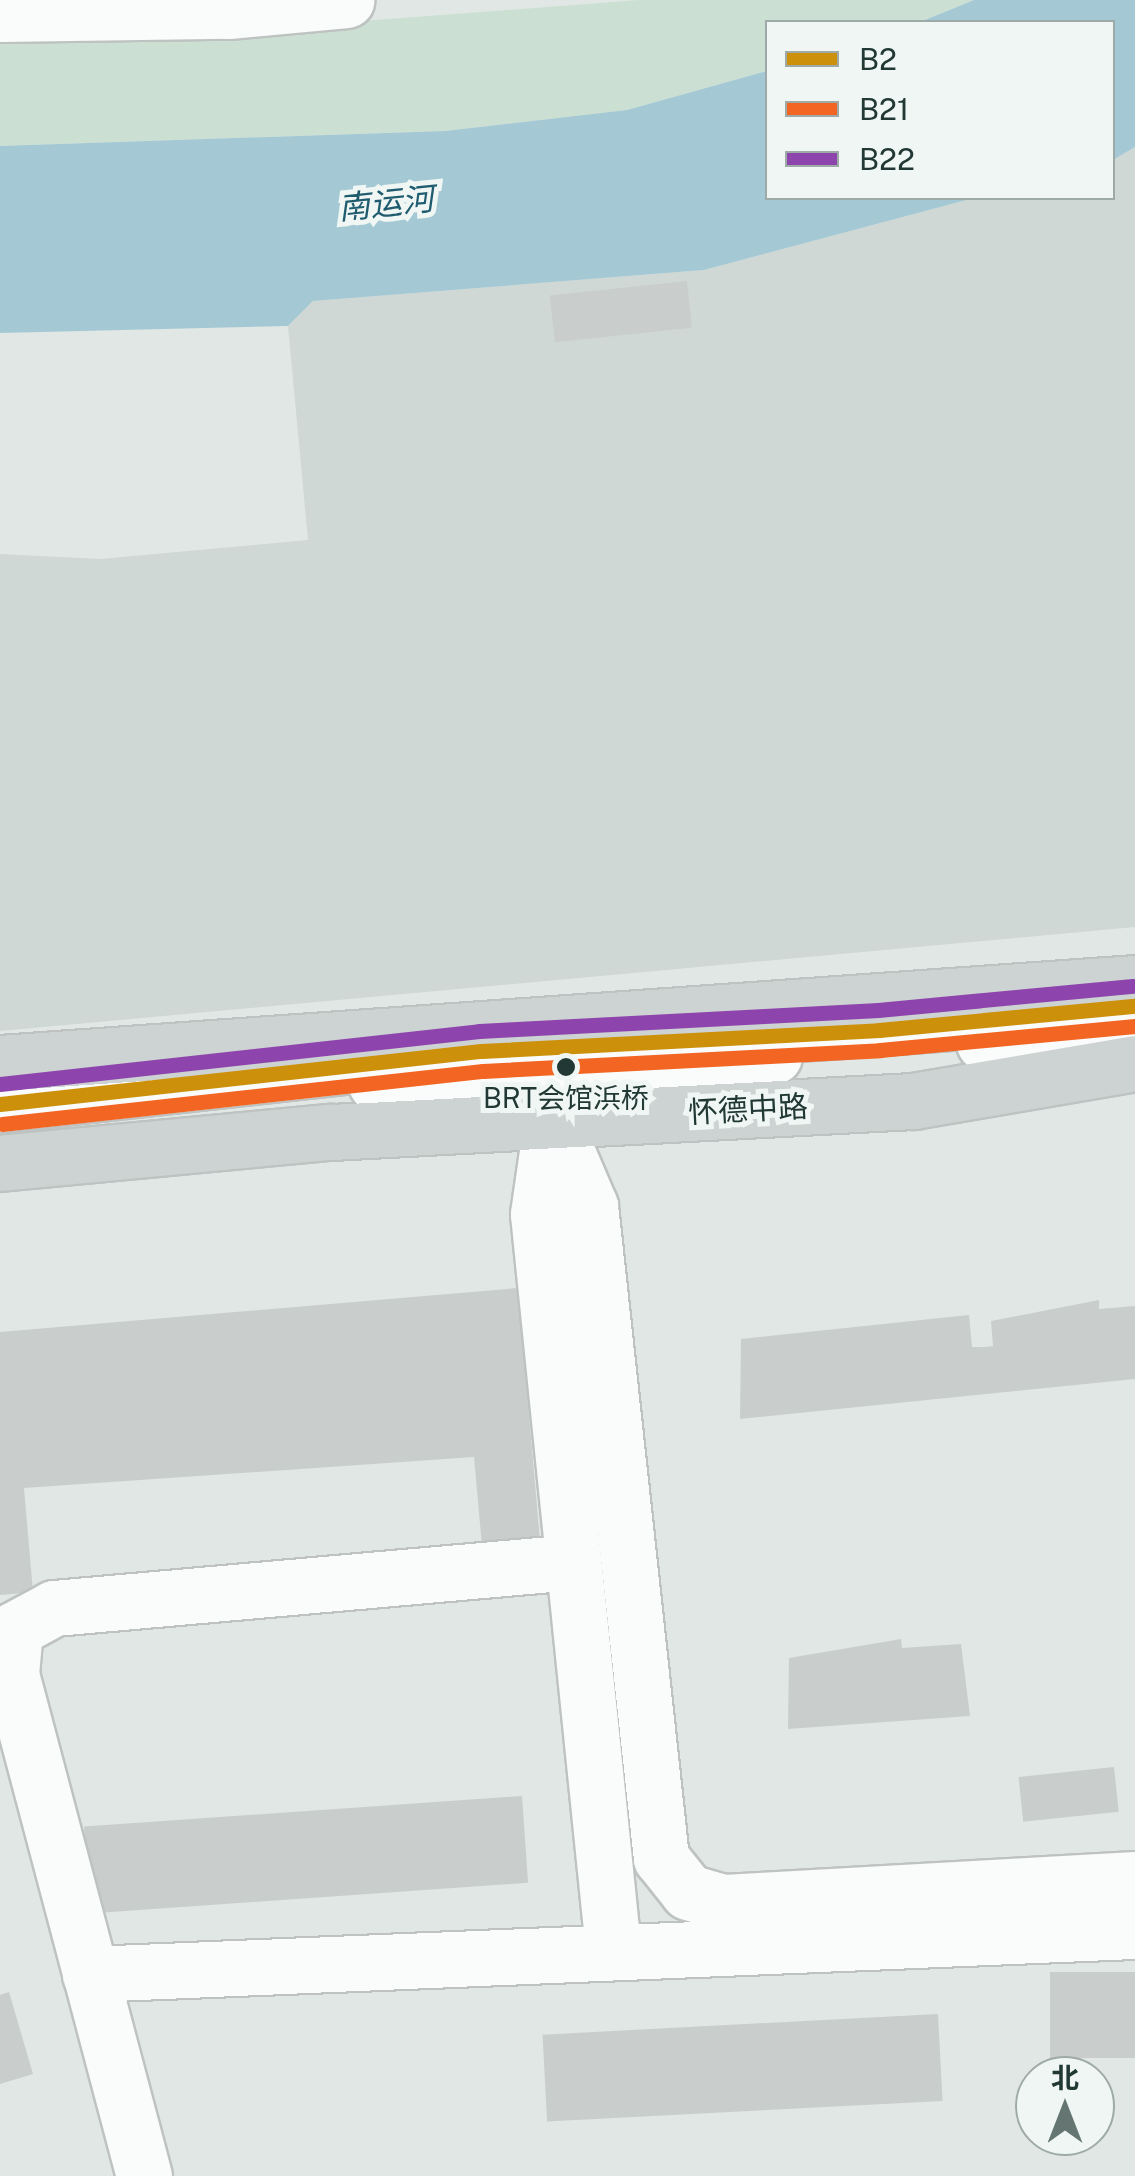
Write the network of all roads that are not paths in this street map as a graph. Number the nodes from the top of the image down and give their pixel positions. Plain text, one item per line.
1 (346, 0) edge
2 (0, 14) edge
3 (1135, 983) edge
4 (1135, 1006) edge
5 (1135, 1028) edge
6 (0, 1063) edge
7 (1135, 1063) edge
8 (0, 1104) edge
9 (552, 1118) junction
10 (0, 1125) edge
11 (0, 1163) edge
12 (573, 1562) junction
13 (1135, 1879) edge
14 (1135, 1930) edge
15 (613, 1948) junction
16 (90, 1974) junction
17 (144, 2176) edge

1 - 2 street
3 - 6 main road
4 - 8 street
5 - 10 street
7 - 9 main road, 怀德中路
9 - 11 main road, 怀德中路
9 - 12 street
9 - 13 street
12 - 15 street
12 - 16 street
14 - 15 street
15 - 16 street
16 - 17 street

